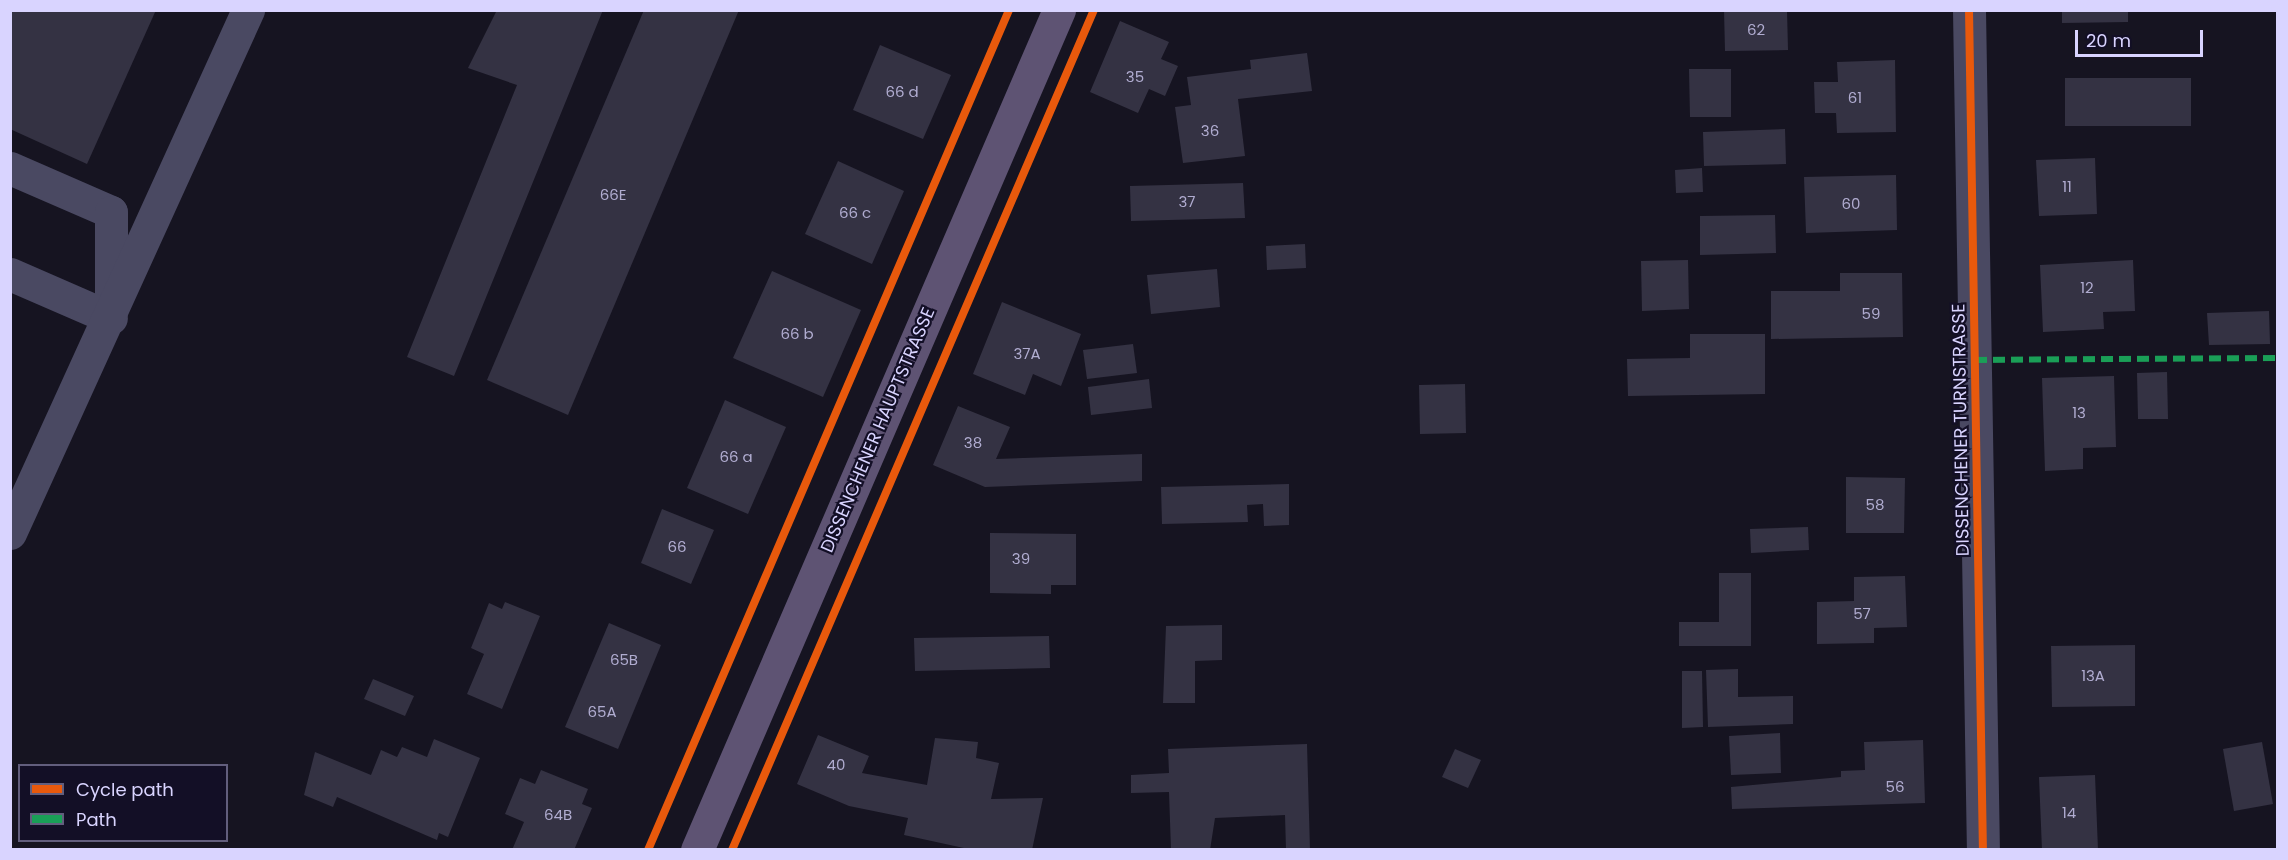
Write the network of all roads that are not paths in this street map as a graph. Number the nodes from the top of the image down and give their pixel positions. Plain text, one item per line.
1 (248, 10) edge
2 (1059, 10) edge
3 (1970, 10) edge
4 (10, 168) edge
5 (10, 274) edge
6 (111, 318) junction
7 (10, 533) edge
8 (697, 849) edge
9 (1983, 849) edge

1 - 6 street
2 - 8 main road, DISSENCHENER HAUPTSTRASSE
3 - 9 street, DISSENCHENER TURNSTRASSE
4 - 6 street
5 - 6 street
6 - 7 street

